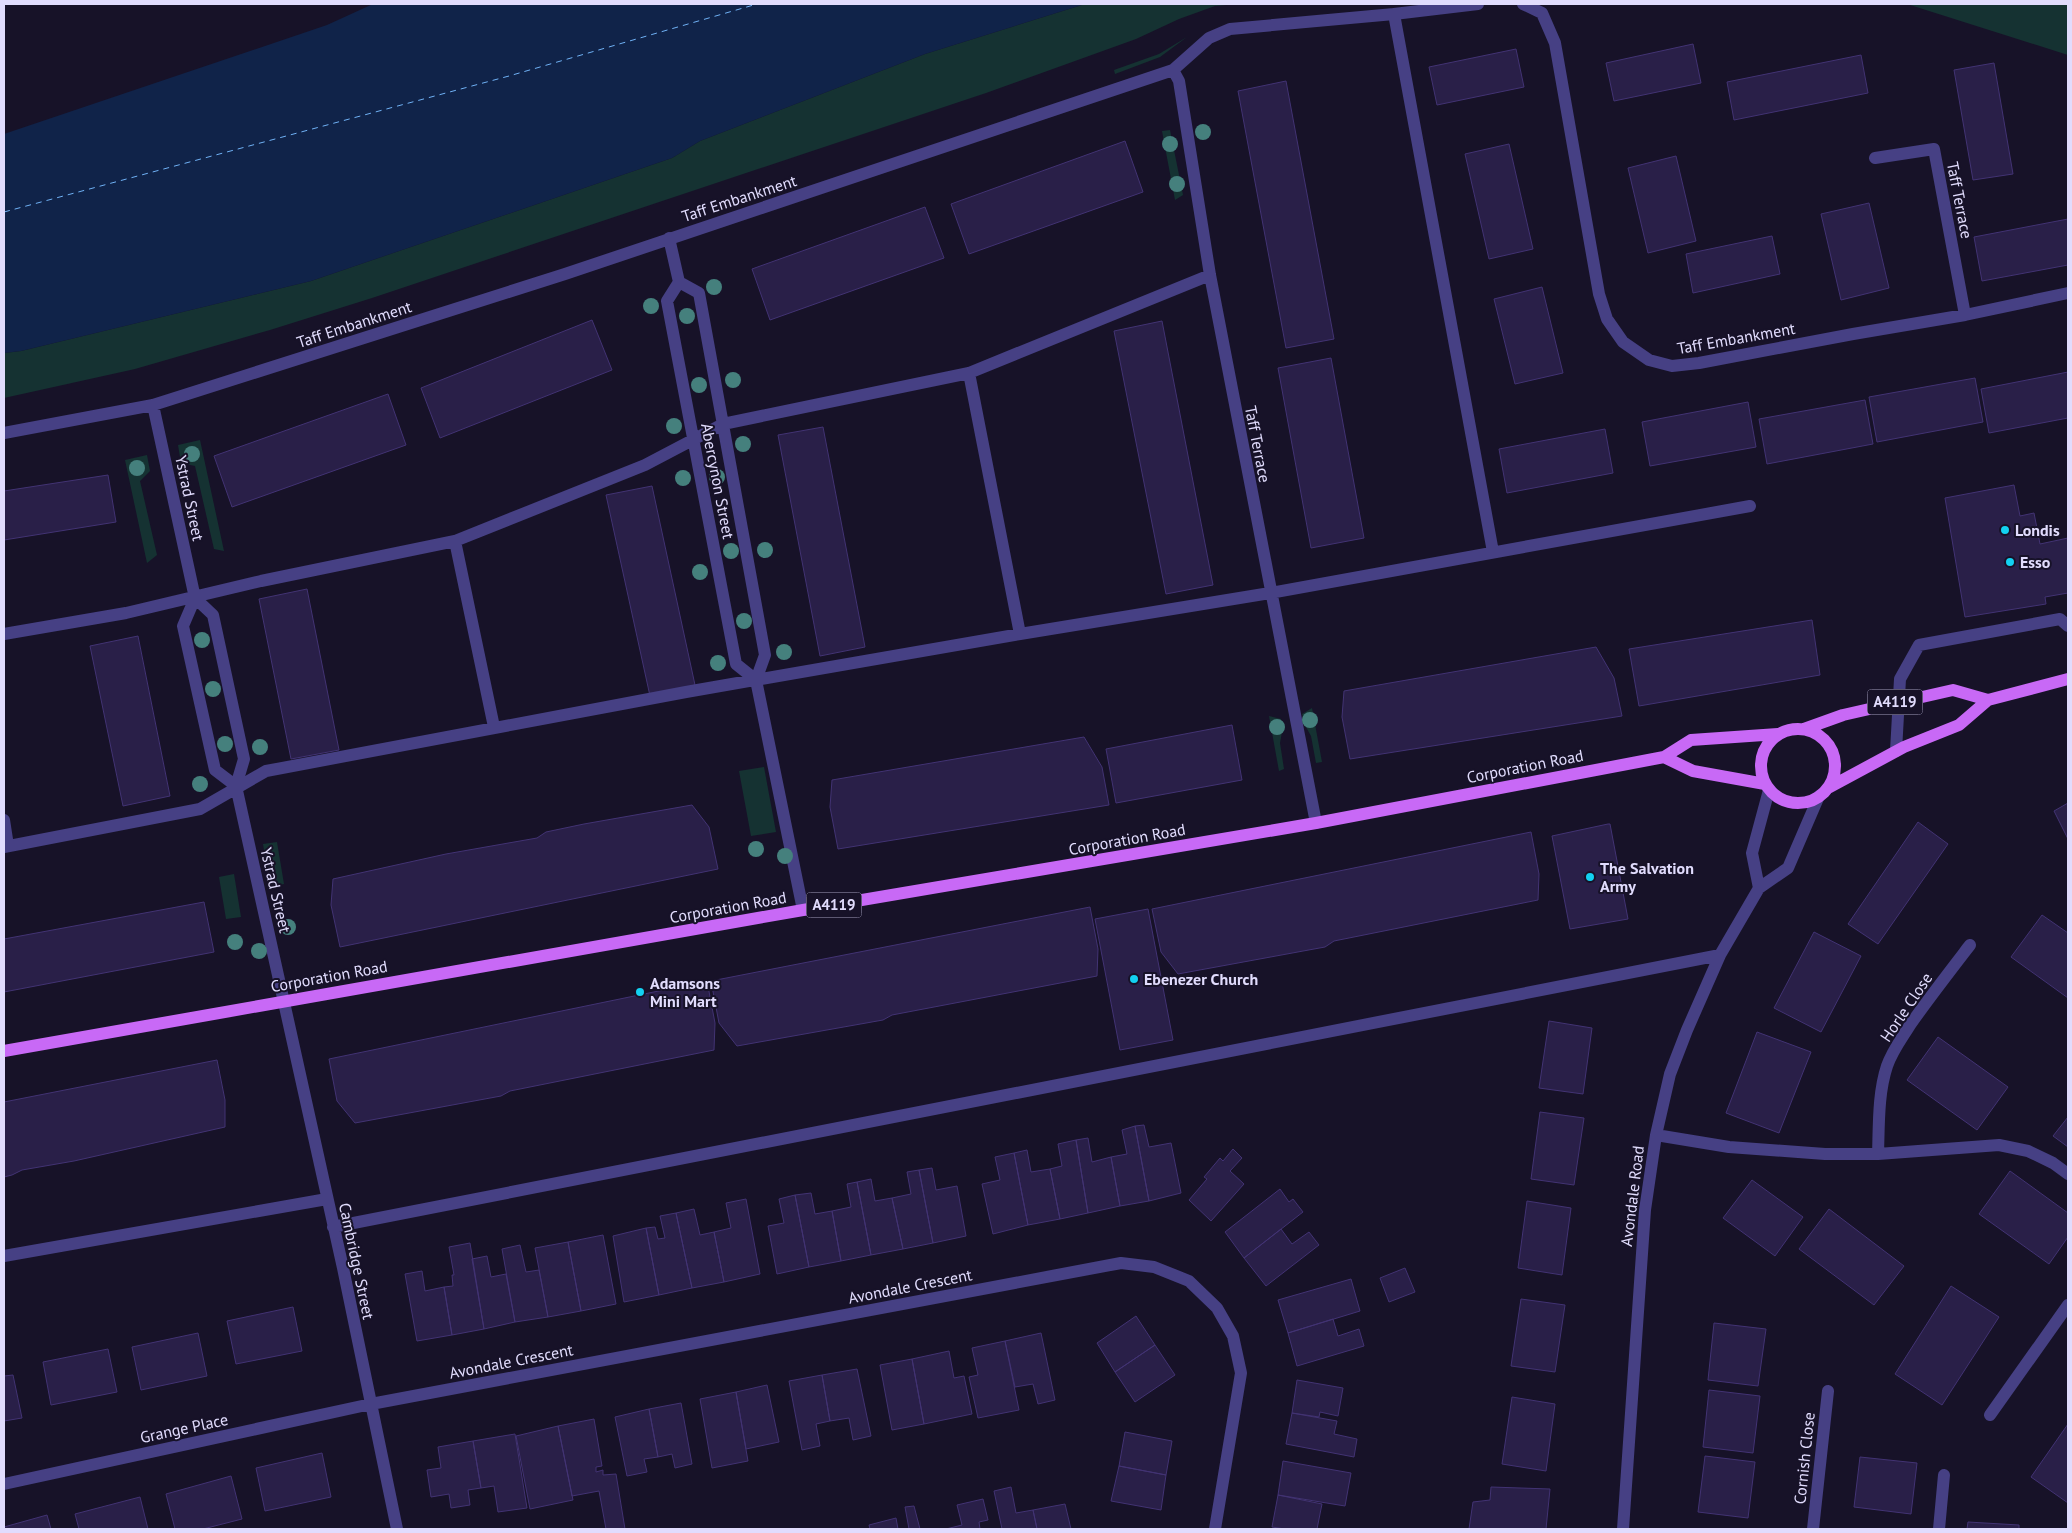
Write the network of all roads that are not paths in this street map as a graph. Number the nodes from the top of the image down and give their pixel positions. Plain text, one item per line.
1 (1478, 4) edge
2 (1523, 4) edge
3 (1394, 14) junction
4 (1173, 70) junction
5 (1875, 158) dead end
6 (669, 238) junction
7 (1210, 275) junction
8 (680, 282) junction
9 (2068, 293) edge
10 (1965, 315) junction
11 (969, 373) junction
12 (152, 405) junction
13 (723, 424) junction
14 (4, 433) edge
15 (694, 440) junction
16 (1750, 506) dead end
17 (455, 540) junction
18 (1493, 552) junction
19 (1270, 593) junction
20 (195, 598) junction
21 (2068, 626) edge
22 (4, 634) edge
23 (1020, 634) junction
24 (2068, 679) edge
25 (756, 680) junction
26 (1988, 700) junction
27 (1900, 701) junction
28 (494, 727) junction
29 (1804, 729) junction
30 (1778, 734) junction
31 (1896, 751) junction
32 (1664, 757) junction
33 (236, 786) junction
34 (1767, 787) junction
35 (1823, 792) junction
36 (4, 820) edge
37 (1316, 823) junction
38 (6, 847) edge
39 (1759, 888) junction
40 (804, 910) junction
41 (1970, 945) dead end
42 (1720, 955) junction
43 (284, 1001) junction
44 (4, 1051) edge
45 (1656, 1135) junction
46 (1878, 1154) junction
47 (2068, 1174) edge
48 (327, 1199) junction
49 (333, 1227) junction
50 (4, 1256) edge
51 (2068, 1305) edge
52 (1828, 1391) dead end
53 (371, 1404) junction
54 (1990, 1415) dead end
55 (1944, 1475) dead end
56 (4, 1484) edge
57 (397, 1529) edge
58 (1215, 1529) edge
59 (1623, 1529) edge
60 (1813, 1529) edge
61 (1939, 1529) edge

1 - 3 street, Taff Embankment
2 - 10 street, Taff Embankment
3 - 4 street, Taff Embankment
3 - 18 street
4 - 6 street, Taff Embankment
4 - 7 street, Taff Terrace
5 - 10 street, Taff Terrace
6 - 8 street
6 - 12 street, Taff Embankment
7 - 11 street
7 - 19 street, Taff Terrace
8 - 13 street, Abercynon Street
8 - 15 street, Abercynon Street
9 - 10 street, Taff Embankment
11 - 13 street
11 - 23 street
12 - 14 street, Taff Embankment
12 - 20 street, Ystrad Street
13 - 15 street
13 - 25 street, Abercynon Street
15 - 17 street
15 - 25 street, Abercynon Street
16 - 18 street
17 - 20 street
17 - 28 street
18 - 19 street
19 - 23 street
19 - 37 street, Taff Terrace
20 - 22 street
20 - 33 street, Ystrad Street
20 - 33 street
21 - 27 street
23 - 25 street
24 - 26 main road, A4119
25 - 28 street
25 - 40 street
26 - 27 main road, A4119
26 - 31 main road, A4119
27 - 29 main road, A4119
27 - 31 street
28 - 33 street
29 - 30 main road
29 - 35 main road
30 - 32 main road, Corporation Road / A4119
30 - 34 main road
31 - 35 main road, A4119
32 - 34 main road
32 - 37 main road, Corporation Road / A4119
33 - 38 street
33 - 43 street, Ystrad Street
34 - 35 main road
34 - 39 street
35 - 39 street, Avondale Road
36 - 38 street
37 - 40 main road, Corporation Road / A4119
39 - 42 street, Avondale Road
40 - 43 main road, Corporation Road / A4119
41 - 46 street, Horle Close
42 - 45 street, Avondale Road
42 - 49 street
43 - 44 main road, Corporation Road / A4119
43 - 48 street, Cambridge Street
45 - 46 street
45 - 59 street, Avondale Road
46 - 47 street
48 - 49 street, Cambridge Street
48 - 50 street
49 - 53 street, Cambridge Street
51 - 54 street
52 - 60 street, Cornish Close
53 - 56 street, Grange Place
53 - 57 street, Cambridge Street
53 - 58 street, Avondale Crescent
55 - 61 street

